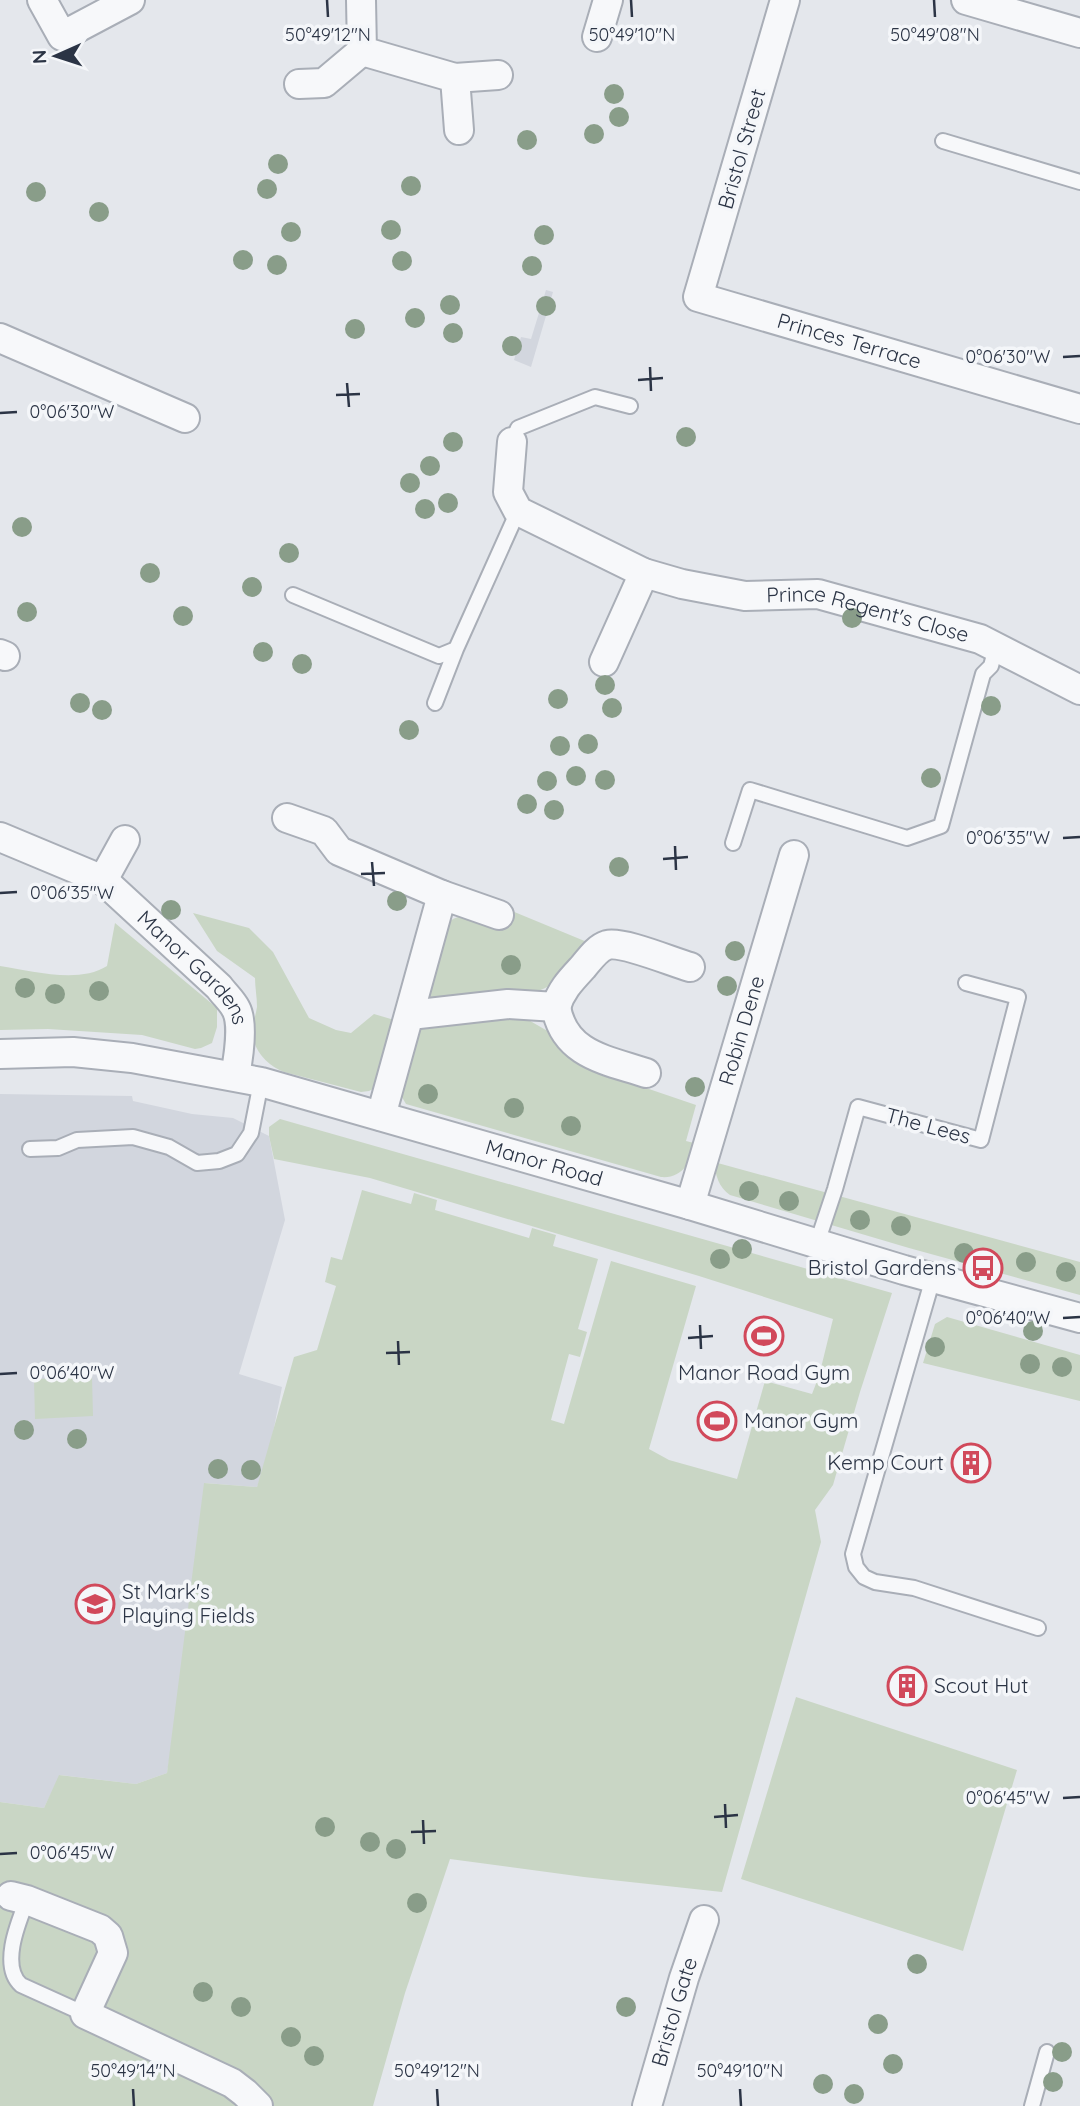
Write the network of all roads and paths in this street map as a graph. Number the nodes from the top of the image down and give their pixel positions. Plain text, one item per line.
1 (42, 0) edge
2 (130, 0) edge
3 (361, 0) edge
4 (608, 0) edge
5 (785, 0) edge
6 (966, 0) edge
7 (1080, 33) edge
8 (597, 37) dead end
9 (362, 51) junction
10 (498, 75) dead end
11 (455, 78) junction
12 (299, 84) dead end
13 (458, 130) dead end
14 (943, 141) dead end
15 (1080, 182) edge
16 (698, 297) joint
17 (0, 338) edge
18 (630, 407) dead end
19 (1080, 409) edge
20 (186, 418) dead end
21 (512, 442) joint
22 (503, 500) junction
23 (644, 573) junction
24 (293, 595) dead end
25 (996, 647) junction
26 (456, 649) junction
27 (604, 662) dead end
28 (1080, 691) edge
29 (435, 703) dead end
30 (287, 818) dead end
31 (0, 837) edge
32 (125, 840) dead end
33 (733, 843) dead end
34 (794, 855) dead end
35 (103, 880) junction
36 (442, 895) junction
37 (499, 915) dead end
38 (690, 967) dead end
39 (966, 983) dead end
40 (556, 1007) junction
41 (411, 1012) junction
42 (0, 1054) edge
43 (646, 1073) dead end
44 (248, 1079) junction
45 (381, 1116) junction
46 (30, 1149) dead end
47 (690, 1205) junction
48 (817, 1243) junction
49 (933, 1278) junction
50 (1080, 1318) edge
51 (1038, 1628) dead end
52 (19, 1898) joint
53 (704, 1920) dead end
54 (85, 2014) junction
55 (1047, 2052) dead end
56 (258, 2106) edge
57 (647, 2106) edge
58 (1032, 2106) edge

1 - 2 street
3 - 9 street
4 - 8 street
5 - 16 street, Bristol Street
6 - 7 street
9 - 11 street
9 - 12 street
10 - 11 street
11 - 13 street
14 - 15 lane
16 - 19 street, Princes Terrace
17 - 20 street
18 - 21 lane
21 - 22 street
22 - 23 street, Prince Regent's Close
22 - 26 lane
23 - 25 street, Prince Regent's Close
23 - 27 street
24 - 26 lane
25 - 28 street, Prince Regent's Close
25 - 33 lane
26 - 29 lane
30 - 36 street
31 - 35 street, Manor Gardens
32 - 35 street
34 - 47 street, Robin Dene
35 - 44 street, Manor Gardens
36 - 37 street
36 - 41 street
38 - 40 street
39 - 48 lane, The Lees
40 - 41 street
40 - 43 street
41 - 45 street
42 - 44 street, Manor Road
44 - 45 street, Manor Road
44 - 46 lane
45 - 47 street, Manor Road
47 - 48 street, Manor Road
48 - 49 street, Manor Road
49 - 50 street, Manor Road
49 - 51 lane
52 - 54 lane
52 - 54 street
53 - 57 street, Bristol Gate
54 - 56 street
55 - 58 lane

